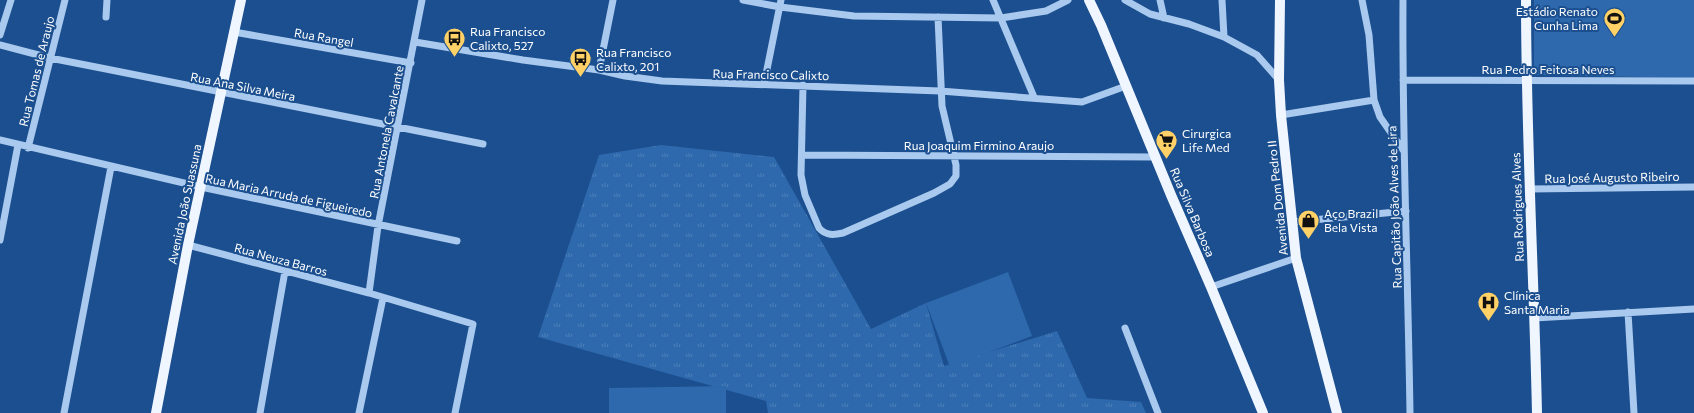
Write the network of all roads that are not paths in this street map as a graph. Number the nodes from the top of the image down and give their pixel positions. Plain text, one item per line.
1 (11, 0) edge
2 (65, 0) edge
3 (107, 0) edge
4 (241, 0) edge
5 (422, 0) edge
6 (612, 0) edge
7 (743, 0) edge
8 (993, 0) edge
9 (1068, 0) edge
10 (1089, 0) edge
11 (1125, 0) edge
12 (1160, 0) edge
13 (1222, 0) edge
14 (1280, 0) edge
15 (1362, 0) edge
16 (1403, 0) edge
17 (1526, 0) edge
18 (781, 4) edge
19 (106, 17) dead end
20 (938, 17) junction
21 (1001, 18) junction
22 (1164, 18) junction
23 (234, 32) junction
24 (0, 35) edge
25 (1224, 37) junction
26 (415, 42) junction
27 (0, 45) edge
28 (50, 58) junction
29 (411, 63) junction
30 (599, 70) junction
31 (1526, 79) junction
32 (1279, 80) junction
33 (1402, 80) junction
34 (1694, 81) edge
35 (764, 84) junction
36 (803, 85) junction
37 (1126, 86) junction
38 (940, 91) junction
39 (222, 93) junction
40 (1034, 97) junction
41 (1374, 100) junction
42 (1281, 115) junction
43 (397, 126) junction
44 (0, 140) edge
45 (483, 144) dead end
46 (18, 145) junction
47 (28, 148) junction
48 (1403, 150) junction
49 (802, 155) junction
50 (953, 156) junction
51 (1156, 157) junction
52 (111, 167) junction
53 (201, 187) junction
54 (1694, 187) edge
55 (1530, 188) junction
56 (1406, 210) junction
57 (1292, 222) junction
58 (378, 226) junction
59 (0, 240) edge
60 (457, 242) dead end
61 (188, 245) junction
62 (1296, 258) junction
63 (285, 271) junction
64 (1211, 287) junction
65 (369, 293) junction
66 (383, 298) junction
67 (1694, 309) edge
68 (1628, 312) junction
69 (1534, 318) junction
70 (1125, 328) dead end
71 (1263, 412) edge
72 (64, 413) edge
73 (156, 413) edge
74 (260, 413) edge
75 (359, 413) edge
76 (455, 413) edge
77 (1158, 413) edge
78 (1337, 413) edge
79 (1410, 413) edge
80 (1537, 413) edge
81 (1634, 413) edge

1 - 24 street
2 - 28 street, Rua Tomas de Araujo
3 - 19 street
4 - 23 main road, Avenida João Suassuna
5 - 26 street, Rua Antonela Cavalcante
6 - 30 street
7 - 18 street
8 - 21 street
9 - 21 street
10 - 37 main road, Rua Silva Barbosa
11 - 22 street
12 - 22 street
13 - 25 street
14 - 32 main road, Avenida Dom Pedro II
15 - 41 street
16 - 33 street, Rua Capitão João Alves de Lira
17 - 31 main road, Rua Rodrigues Alves
18 - 20 street
18 - 35 street
20 - 21 street
20 - 38 street
21 - 40 street
22 - 25 street
23 - 29 street, Rua Rangel
23 - 39 main road, Avenida João Suassuna
25 - 32 street
26 - 29 street, Rua Antonela Cavalcante
26 - 30 street, Rua Francisco Calixto
27 - 28 street, Rua Ana Silva Meira
28 - 39 street, Rua Ana Silva Meira
28 - 47 street, Rua Tomas de Araujo
29 - 43 street, Rua Antonela Cavalcante
30 - 35 street, Rua Francisco Calixto
31 - 33 street, Rua Pedro Feitosa Neves
31 - 34 street, Rua Pedro Feitosa Neves
31 - 55 main road, Rua Rodrigues Alves
32 - 42 main road, Avenida Dom Pedro II
33 - 48 street, Rua Capitão João Alves de Lira
35 - 36 street, Rua Francisco Calixto
36 - 38 street, Rua Francisco Calixto
36 - 49 street
37 - 40 street, Rua Francisco Calixto
37 - 51 main road, Rua Silva Barbosa
38 - 40 street, Rua Francisco Calixto
38 - 50 street
39 - 43 street, Rua Ana Silva Meira
39 - 53 main road, Avenida João Suassuna
41 - 42 street
41 - 48 street
42 - 57 main road, Avenida Dom Pedro II
43 - 45 street, Rua Ana Silva Meira
43 - 58 street, Rua Antonela Cavalcante
44 - 46 street, Rua Maria Arruda de Figueiredo
46 - 47 street, Rua Maria Arruda de Figueiredo
46 - 59 street
47 - 52 street, Rua Maria Arruda de Figueiredo
48 - 56 street, Rua Capitão João Alves de Lira
49 - 50 street, Rua Joaquim Firmino Araujo
49 - 50 street
50 - 51 street, Rua Joaquim Firmino Araujo
51 - 64 main road, Rua Silva Barbosa
52 - 53 street, Rua Maria Arruda de Figueiredo
52 - 72 street
53 - 58 street, Rua Maria Arruda de Figueiredo
53 - 61 main road, Avenida João Suassuna
54 - 55 street, Rua José Augusto Ribeiro
55 - 69 main road, Rua Rodrigues Alves
56 - 57 street
56 - 79 street, Rua Capitão João Alves de Lira
57 - 62 main road, Avenida Dom Pedro II
58 - 60 street, Rua Maria Arruda de Figueiredo
58 - 65 street, Rua Antonela Cavalcante
61 - 63 street, Rua Neuza Barros
61 - 73 main road, Avenida João Suassuna
62 - 64 street
62 - 78 main road, Avenida Dom Pedro II
63 - 65 street, Rua Neuza Barros
63 - 74 street
64 - 71 main road, Rua Silva Barbosa
65 - 66 street, Rua Neuza Barros
66 - 75 street
66 - 76 street, Rua Neuza Barros
67 - 68 street
68 - 69 street
68 - 81 street
69 - 80 main road, Rua Rodrigues Alves
70 - 77 street

